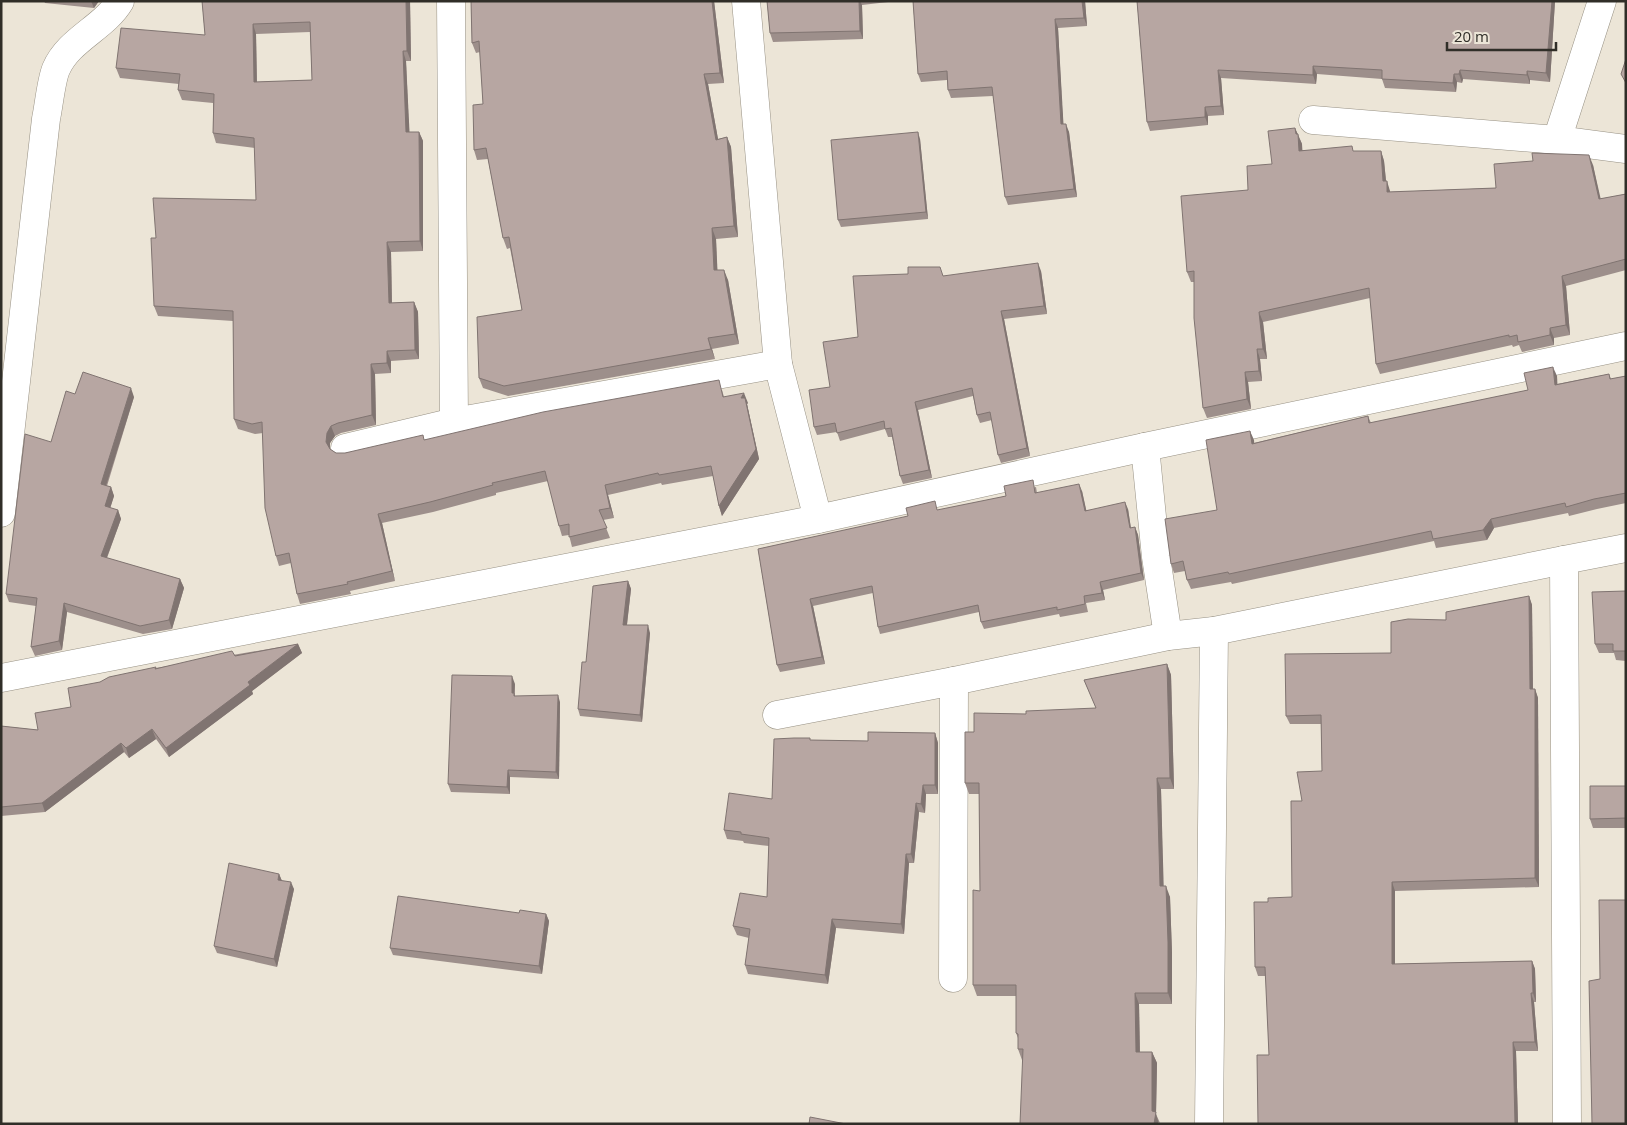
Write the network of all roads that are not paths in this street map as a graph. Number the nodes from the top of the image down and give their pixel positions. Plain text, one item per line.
1 (120, 1) edge
2 (451, 1) edge
3 (746, 1) edge
4 (1602, 1) edge
5 (1313, 120) dead end
6 (1557, 140) junction
7 (1626, 149) edge
8 (1626, 346) edge
9 (778, 364) junction
10 (454, 422) junction
11 (1145, 447) junction
12 (345, 448) dead end
13 (1, 513) edge
14 (818, 519) junction
15 (1626, 548) edge
16 (1564, 560) junction
17 (1214, 631) junction
18 (1168, 636) junction
19 (1, 678) edge
20 (954, 681) junction
21 (776, 715) dead end
22 (953, 978) dead end
23 (1209, 1124) edge
24 (1567, 1124) edge

1 - 13 street
2 - 10 street
3 - 9 street
4 - 6 street
5 - 6 street
6 - 7 street
8 - 11 street
9 - 10 street
9 - 14 street
10 - 12 street
11 - 14 street
11 - 18 street
14 - 19 street
15 - 16 street
16 - 17 street
16 - 24 street
17 - 18 street
17 - 23 street
18 - 20 street
20 - 21 street
20 - 22 street

